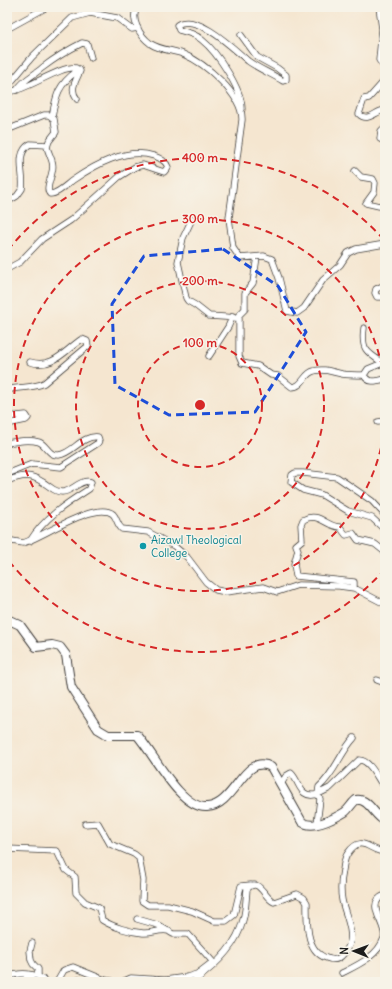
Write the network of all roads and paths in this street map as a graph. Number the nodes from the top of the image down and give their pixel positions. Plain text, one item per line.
1 (47, 7) edge
2 (137, 7) edge
3 (379, 7) edge
4 (138, 28) junction
5 (7, 29) edge
6 (241, 35) dead end
7 (91, 58) dead end
8 (76, 68) junction
9 (385, 68) edge
10 (385, 80) edge
11 (7, 87) edge
12 (17, 90) junction
13 (7, 91) edge
14 (76, 99) dead end
15 (385, 110) edge
16 (242, 113) junction
17 (52, 117) junction
18 (385, 127) edge
19 (7, 130) edge
20 (385, 141) edge
21 (47, 145) junction
22 (355, 171) dead end
23 (7, 202) edge
24 (385, 205) edge
25 (192, 219) dead end
26 (385, 244) edge
27 (257, 257) junction
28 (7, 269) edge
29 (385, 285) edge
30 (385, 298) edge
31 (236, 316) junction
32 (364, 328) dead end
33 (209, 356) dead end
34 (30, 362) dead end
35 (384, 363) edge
36 (364, 375) junction
37 (385, 379) edge
38 (7, 390) edge
39 (7, 417) edge
40 (385, 421) edge
41 (378, 422) dead end
42 (7, 424) edge
43 (7, 443) edge
44 (7, 474) edge
45 (7, 481) edge
46 (385, 515) edge
47 (385, 530) edge
48 (7, 540) edge
49 (30, 541) junction
50 (385, 552) edge
51 (354, 588) junction
52 (385, 604) edge
53 (7, 619) edge
54 (377, 680) dead end
55 (385, 683) edge
56 (354, 738) dead end
57 (385, 783) edge
58 (281, 784) junction
59 (318, 794) junction
60 (385, 821) edge
61 (85, 824) dead end
62 (317, 824) junction
63 (7, 849) edge
64 (385, 852) edge
65 (251, 885) junction
66 (385, 896) edge
67 (137, 919) dead end
68 (168, 931) junction
69 (32, 942) dead end
70 (219, 959) junction
71 (213, 962) junction
72 (342, 973) dead end
73 (36, 976) junction
74 (7, 977) edge
75 (18, 982) edge
76 (46, 982) edge
77 (56, 982) edge
78 (71, 982) edge
79 (82, 982) edge
80 (117, 982) edge
81 (122, 982) edge
82 (194, 982) edge

1 - 5 street
2 - 4 street
3 - 9 street
4 - 11 street
4 - 16 street
6 - 16 street
7 - 12 street
8 - 12 street
8 - 14 street
8 - 17 street
10 - 15 street
12 - 13 street
16 - 27 street
17 - 19 street
17 - 21 street
18 - 20 street
21 - 23 street
21 - 28 street
22 - 24 street
25 - 31 street
26 - 27 street
27 - 31 street
29 - 30 street
31 - 33 street
31 - 36 street
32 - 35 street
34 - 38 street
35 - 36 street
36 - 37 street
39 - 42 street
40 - 41 street
43 - 44 street
45 - 49 street
46 - 47 street
48 - 49 street
49 - 51 street
50 - 51 street
51 - 52 street
53 - 58 highway
54 - 55 street
56 - 59 street
57 - 59 street
58 - 59 street
58 - 62 highway
59 - 62 street
60 - 62 highway
61 - 65 street
63 - 68 street
64 - 65 street
65 - 70 street
66 - 72 street
67 - 68 street
68 - 71 street
69 - 73 street
70 - 71 street
70 - 82 street
71 - 81 street
73 - 74 street
73 - 75 street
73 - 76 street
77 - 80 street
78 - 79 street

